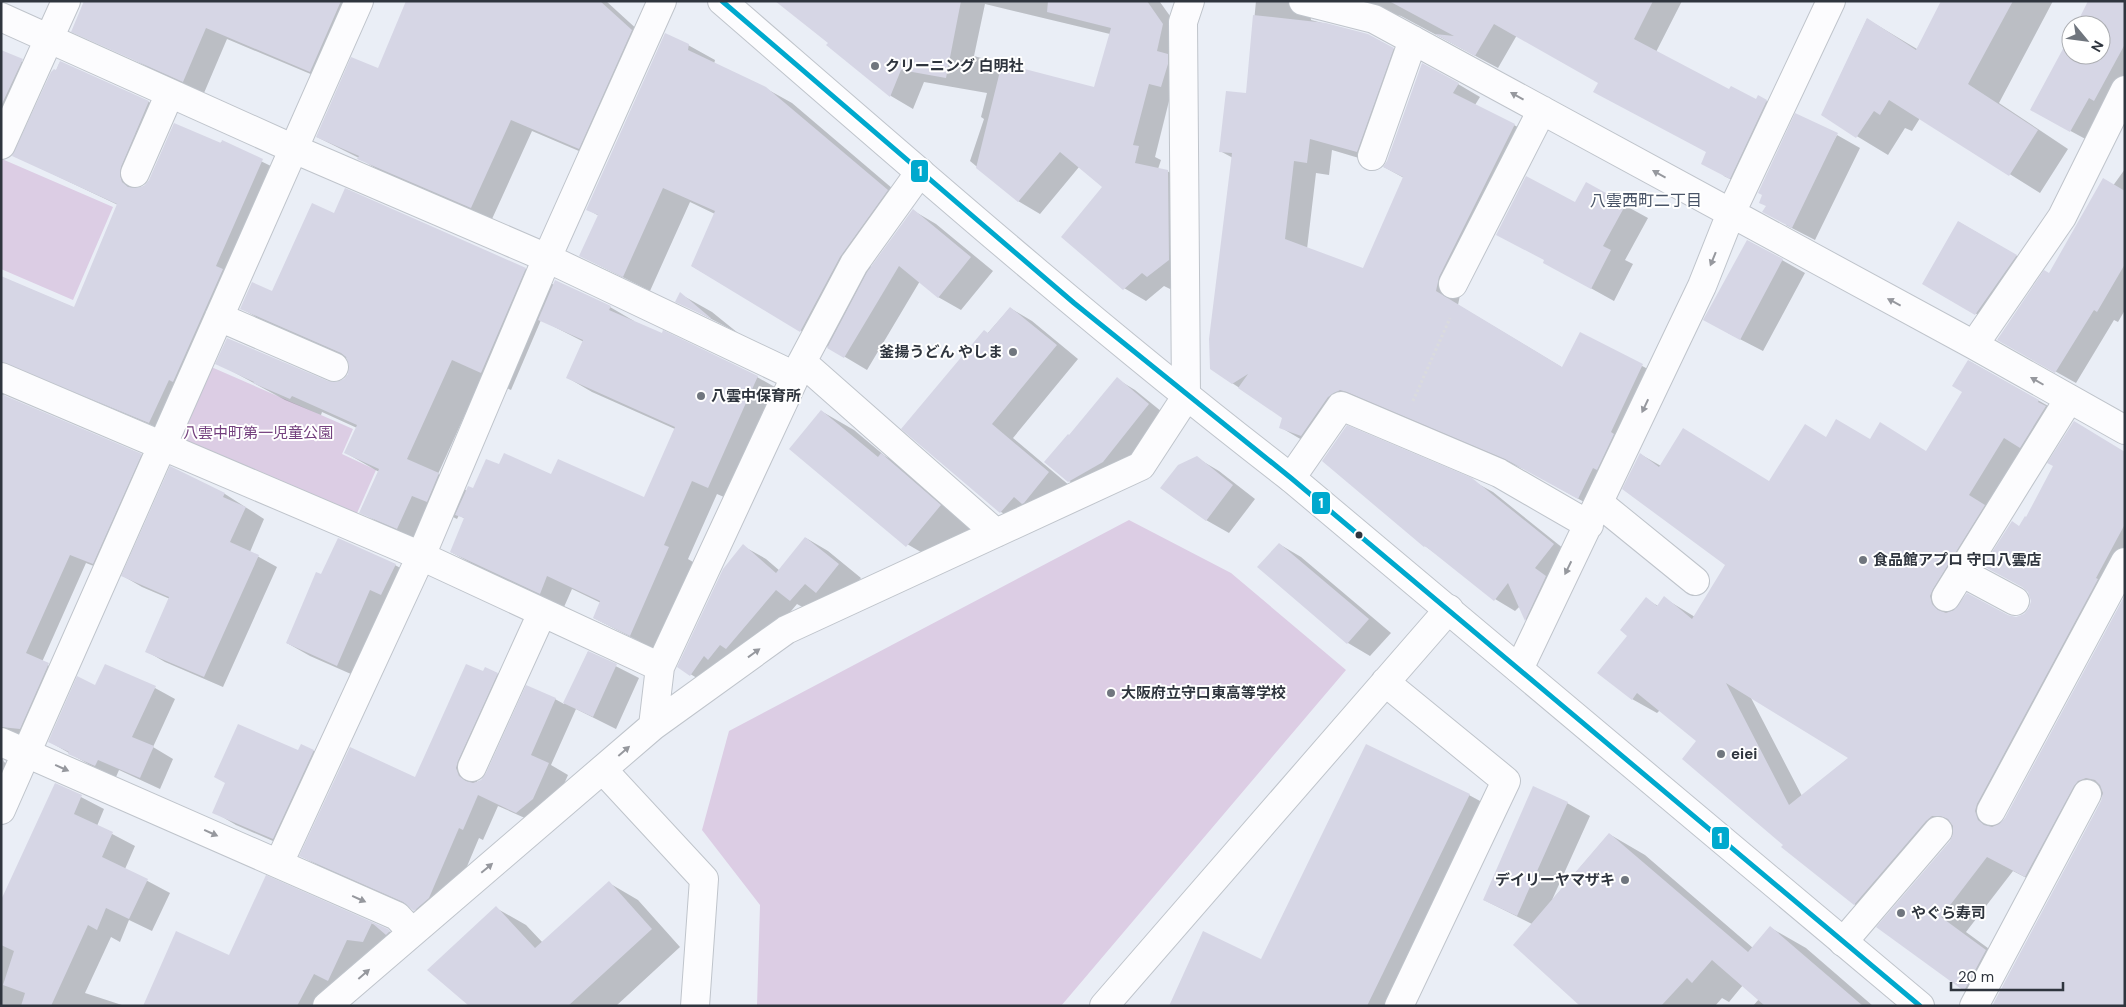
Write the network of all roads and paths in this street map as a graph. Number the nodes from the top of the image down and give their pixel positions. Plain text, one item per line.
1 (66, 1) edge
2 (359, 1) edge
3 (662, 1) edge
4 (722, 1) edge
5 (1303, 1) edge
6 (1831, 1) edge
7 (1182, 8) edge
8 (1361, 8) edge
9 (1, 17) edge
10 (50, 38) junction
11 (1413, 40) junction
12 (2125, 90) edge
13 (170, 92) junction
14 (1542, 110) junction
15 (1, 144) edge
16 (294, 149) junction
17 (1372, 156) dead end
18 (920, 172) junction
19 (135, 173) dead end
20 (1731, 214) junction
21 (547, 258) junction
22 (1453, 284) joint
23 (219, 317) junction
24 (1974, 345) junction
25 (334, 367) dead end
26 (798, 369) junction
27 (1, 377) edge
28 (1186, 397) junction
29 (2069, 399) junction
30 (2125, 430) edge
31 (1399, 431) junction
32 (162, 447) junction
33 (1291, 478) junction
34 (1594, 514) junction
35 (996, 533) junction
36 (420, 556) junction
37 (2125, 562) edge
38 (1961, 572) junction
39 (1695, 581) dead end
40 (1946, 597) dead end
41 (2015, 601) dead end
42 (1449, 609) junction
43 (542, 613) junction
44 (660, 667) junction
45 (1519, 669) junction
46 (1385, 682) junction
47 (653, 726) junction
48 (1, 742) edge
49 (27, 753) junction
50 (472, 766) dead end
51 (603, 770) junction
52 (2087, 794) dead end
53 (1, 810) edge
54 (1991, 811) dead end
55 (1938, 831) dead end
56 (279, 864) junction
57 (412, 932) junction
58 (1843, 942) junction
59 (327, 1006) edge
60 (695, 1006) edge
61 (1104, 1006) edge
62 (1399, 1006) edge
63 (1920, 1006) edge
64 (1974, 1006) edge

1 - 10 street
2 - 16 street
3 - 21 street
4 - 18 street
5 - 8 street
6 - 20 street
7 - 28 street
8 - 11 street
9 - 10 street
10 - 13 street
10 - 15 street
14 -> 11 street
11 - 17 street
12 - 24 street
13 - 16 street
13 - 19 street
20 -> 14 street
14 - 22 street
16 - 21 street
16 - 23 street
18 - 26 street
18 - 28 street
24 -> 20 street
20 -> 34 street
21 - 26 street
21 - 36 street
22 - 31 path
23 - 25 street
23 - 32 street
29 -> 24 street
26 - 35 street
26 - 44 street
27 - 32 street
28 - 33 street
28 - 35 street
29 - 30 street
29 - 38 street
31 - 33 street
31 - 34 street
32 - 36 street
32 - 49 street
33 - 42 street
34 - 39 street
34 -> 45 street
47 -> 35 street
36 - 43 street
36 - 56 street
37 - 54 street
38 - 40 street
38 - 41 street
42 - 45 street
42 - 46 street
43 - 44 street
43 - 50 street
44 - 47 street
45 - 58 street
46 - 61 street
46 - 62 street
51 -> 47 street
48 - 49 street
49 - 53 street
49 -> 56 street
57 -> 51 street
51 - 60 street
52 - 64 street
55 - 58 street
56 -> 57 street
59 -> 57 street
58 - 63 street

